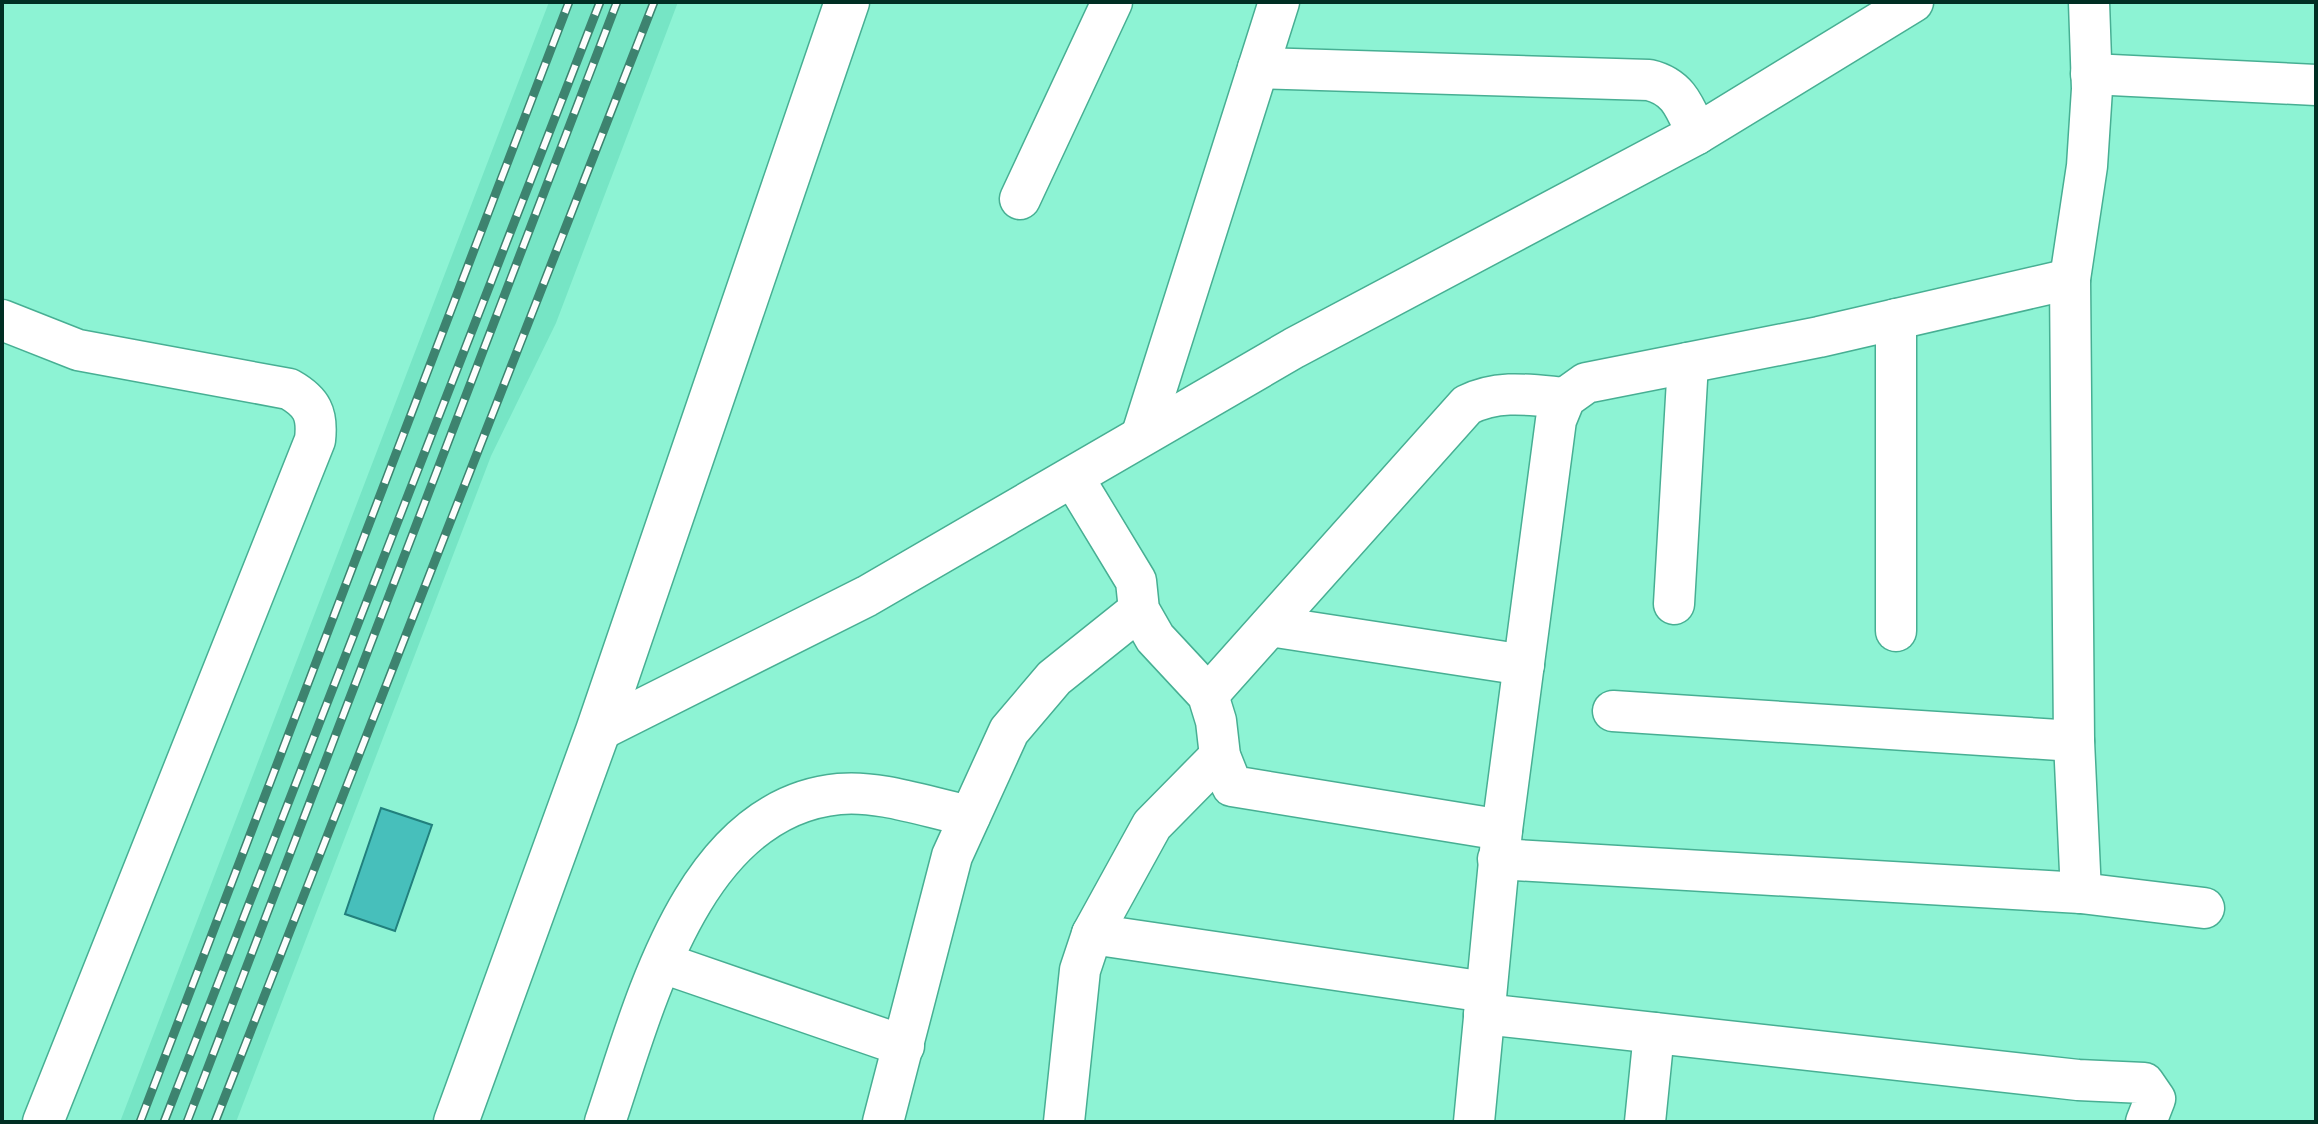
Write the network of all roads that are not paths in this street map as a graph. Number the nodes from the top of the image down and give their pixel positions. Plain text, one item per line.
1 (847, 2) edge
2 (1112, 2) edge
3 (1279, 2) edge
4 (1913, 2) edge
5 (2089, 2) edge
6 (1258, 68) junction
7 (2091, 74) junction
8 (2316, 85) edge
9 (1697, 134) junction
10 (1020, 199) dead end
11 (2070, 279) junction
12 (1896, 319) junction
13 (2, 320) edge
14 (1688, 363) junction
15 (1565, 398) junction
16 (1142, 434) junction
17 (1073, 477) junction
18 (1674, 604) dead end
19 (1139, 610) junction
20 (1270, 626) junction
21 (1896, 631) dead end
22 (1524, 665) junction
23 (1208, 695) junction
24 (1613, 711) dead end
25 (598, 731) junction
26 (2074, 741) junction
27 (1220, 756) junction
28 (970, 816) junction
29 (1500, 844) junction
30 (2081, 893) junction
31 (2204, 908) dead end
32 (1092, 934) junction
33 (663, 963) junction
34 (1485, 1003) junction
35 (1654, 1033) junction
36 (904, 1046) junction
37 (43, 1122) edge
38 (456, 1122) edge
39 (605, 1122) edge
40 (883, 1122) edge
41 (1064, 1122) edge
42 (1474, 1122) edge
43 (1645, 1122) edge
44 (2146, 1122) edge

1 - 25 street
2 - 10 street
3 - 6 street
4 - 9 street
5 - 7 street
6 - 9 street
6 - 16 street
7 - 8 street
7 - 11 street
9 - 16 street
11 - 12 street
11 - 26 street
12 - 14 street
12 - 21 street
13 - 37 street
14 - 15 street
14 - 18 street
15 - 20 street
15 - 22 street
16 - 17 street
17 - 19 street
17 - 25 street
19 - 23 street
19 - 28 street
20 - 22 street
20 - 23 street
22 - 29 street
23 - 27 street
24 - 26 street
25 - 38 street
26 - 30 street
27 - 29 street
27 - 32 street
28 - 33 street
28 - 36 street
29 - 30 street
29 - 34 street
30 - 31 street
32 - 34 street
32 - 41 street
33 - 36 street
33 - 39 street
34 - 35 street
34 - 42 street
35 - 43 street
35 - 44 street
36 - 40 street

